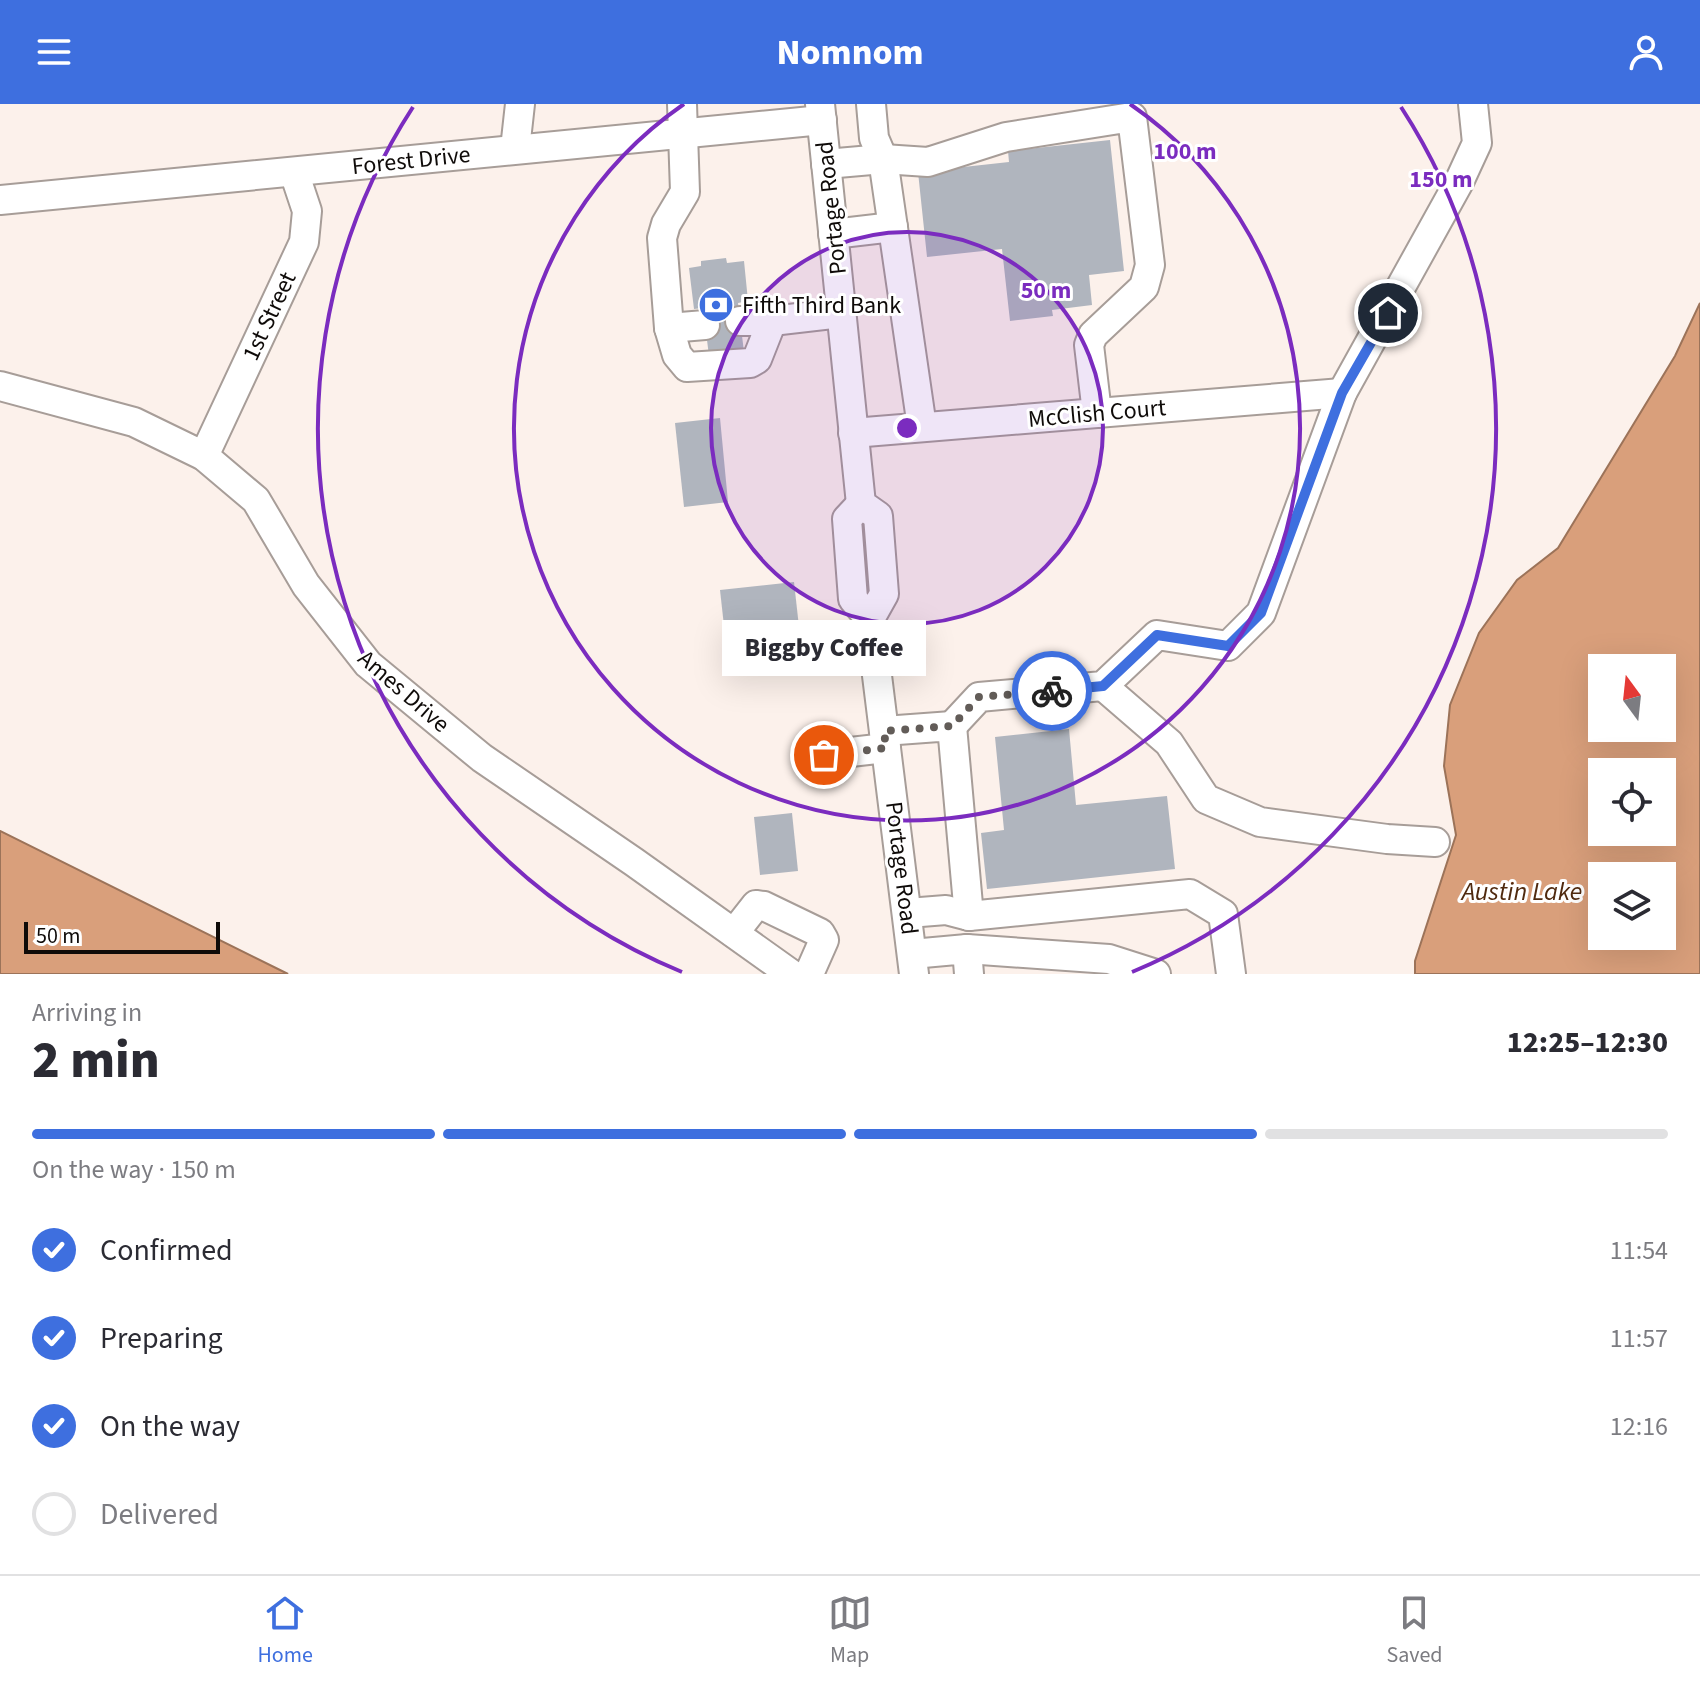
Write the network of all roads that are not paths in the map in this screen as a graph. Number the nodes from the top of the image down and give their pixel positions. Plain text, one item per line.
1 (520, 104) edge
2 (682, 104) edge
3 (871, 104) edge
4 (1473, 104) edge
5 (821, 112) edge
6 (685, 132) junction
7 (515, 149) junction
8 (883, 159) junction
9 (826, 164) junction
10 (294, 172) junction
11 (0, 200) edge
12 (893, 227) junction
13 (833, 234) junction
14 (841, 313) junction
15 (740, 321) dead end
16 (772, 321) junction
17 (705, 325) dead end
18 (669, 328) junction
19 (0, 386) edge
20 (1342, 393) junction
21 (1097, 413) junction
22 (922, 427) junction
23 (853, 433) junction
24 (204, 456) junction
25 (1103, 686) junction
26 (952, 726) junction
27 (885, 740) junction
28 (824, 755) dead end
29 (1435, 842) dead end
30 (908, 913) junction
31 (969, 916) junction
32 (734, 933) junction
33 (968, 962) edge
34 (913, 964) edge
35 (791, 974) edge
36 (809, 974) edge
37 (1156, 974) edge
38 (1231, 974) edge

1 - 7 street
2 - 6 street
3 - 8 street
4 - 20 street
5 - 6 street, Forest Drive
5 - 9 street, Portage Road
6 - 7 street, Forest Drive
6 - 18 street
7 - 10 street, Forest Drive
8 - 9 street
8 - 12 street
8 - 21 street
9 - 13 street, Portage Road
10 - 11 street, Forest Drive
10 - 24 street, 1st Street
12 - 13 street
12 - 22 street
13 - 14 street, Portage Road
14 - 16 street
14 - 23 street, Portage Road
15 - 16 street
16 - 18 street
17 - 18 street
19 - 24 street, Ames Drive
20 - 21 street, McClish Court
20 - 25 street
21 - 22 street, McClish Court
22 - 23 street, McClish Court
23 - 27 street, Portage Road
24 - 32 street, Ames Drive
25 - 26 street
25 - 29 street
26 - 27 street
26 - 31 street
27 - 28 street
27 - 30 street, Portage Road
30 - 31 street
30 - 34 street, Portage Road
31 - 38 street
32 - 35 street, Ames Drive
32 - 36 street
33 - 34 street
33 - 37 street

